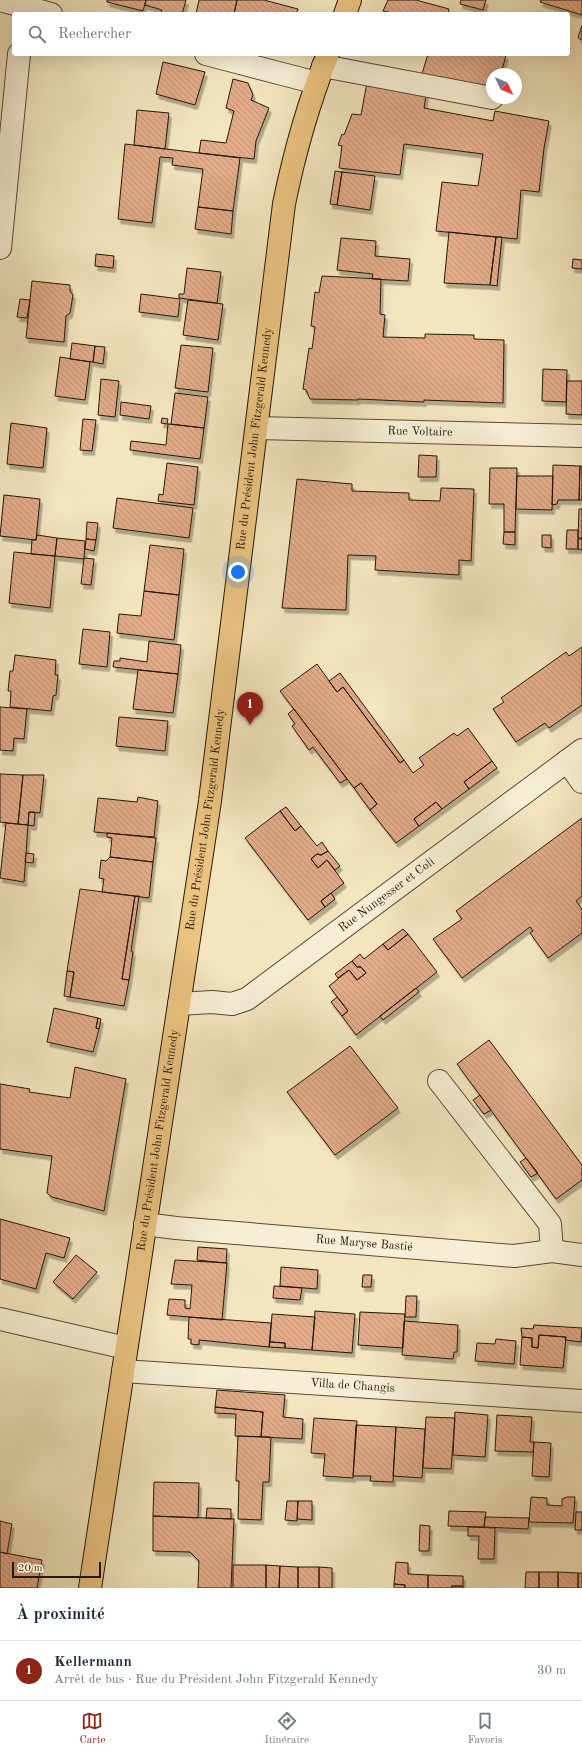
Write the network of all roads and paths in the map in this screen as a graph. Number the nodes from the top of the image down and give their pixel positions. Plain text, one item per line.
1 (0, 0) edge
2 (350, 0) edge
3 (26, 11) edge
4 (345, 12) edge
5 (19, 56) edge
6 (223, 56) edge
7 (323, 68) edge
8 (486, 97) edge
9 (0, 239) edge
10 (257, 428) junction
11 (582, 436) edge
12 (574, 756) edge
13 (582, 782) edge
14 (179, 1004) junction
15 (439, 1081) dead end
16 (145, 1224) junction
17 (552, 1251) junction
18 (582, 1255) edge
19 (0, 1319) edge
20 (126, 1348) junction
21 (123, 1371) junction
22 (582, 1401) edge
23 (90, 1588) edge

1 - 3 street
2 - 4 main road
5 - 9 street
6 - 7 street
7 - 8 street
7 - 10 main road, Rue du Président John Fitzgerald Kennedy
10 - 11 street, Rue Voltaire
10 - 14 main road, Rue du Président John Fitzgerald Kennedy
12 - 13 street
12 - 14 street, Rue Nungesser et Coli
14 - 16 main road, Rue du Président John Fitzgerald Kennedy
15 - 17 street
16 - 17 street, Rue Maryse Bastié
16 - 20 main road, Rue du Président John Fitzgerald Kennedy
17 - 18 street, Rue Maryse Bastié
19 - 20 street
20 - 21 main road, Rue du Président John Fitzgerald Kennedy
21 - 22 street, Villa de Changis
21 - 23 main road, Rue du Président John Fitzgerald Kennedy

